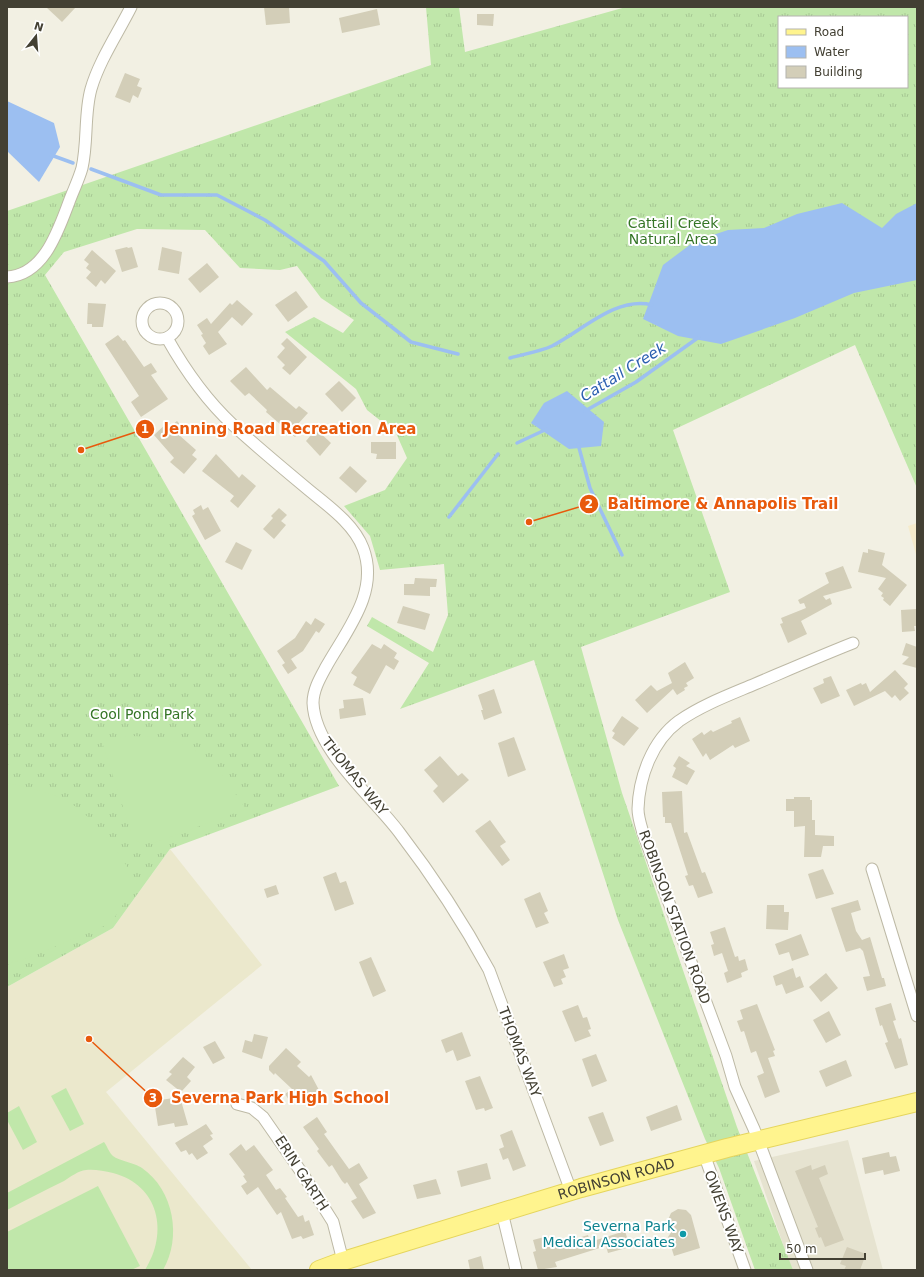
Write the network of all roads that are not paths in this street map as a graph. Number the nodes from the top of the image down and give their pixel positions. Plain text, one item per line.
1 (131, 7) edge
2 (7, 277) edge
3 (166, 338) dead end
4 (853, 643) dead end
5 (872, 869) dead end
6 (917, 1016) edge
7 (917, 1102) edge
8 (237, 1104) dead end
9 (758, 1140) junction
10 (704, 1154) junction
11 (571, 1191) junction
12 (502, 1212) junction
13 (343, 1261) junction
14 (319, 1270) edge
15 (516, 1270) edge
16 (745, 1270) edge
17 (807, 1270) edge

1 - 2 street
3 - 11 street, THOMAS WAY
4 - 9 street, ROBINSON STATION ROAD
5 - 6 street
7 - 9 main road, ROBINSON ROAD
8 - 13 street, ERIN GARTH
9 - 10 main road, ROBINSON ROAD
9 - 17 street, ROBINSON STATION ROAD
10 - 11 main road, ROBINSON ROAD
10 - 16 street, OWENS WAY
11 - 12 main road, ROBINSON ROAD
12 - 13 main road, ROBINSON ROAD
12 - 15 street
13 - 14 main road, ROBINSON ROAD

